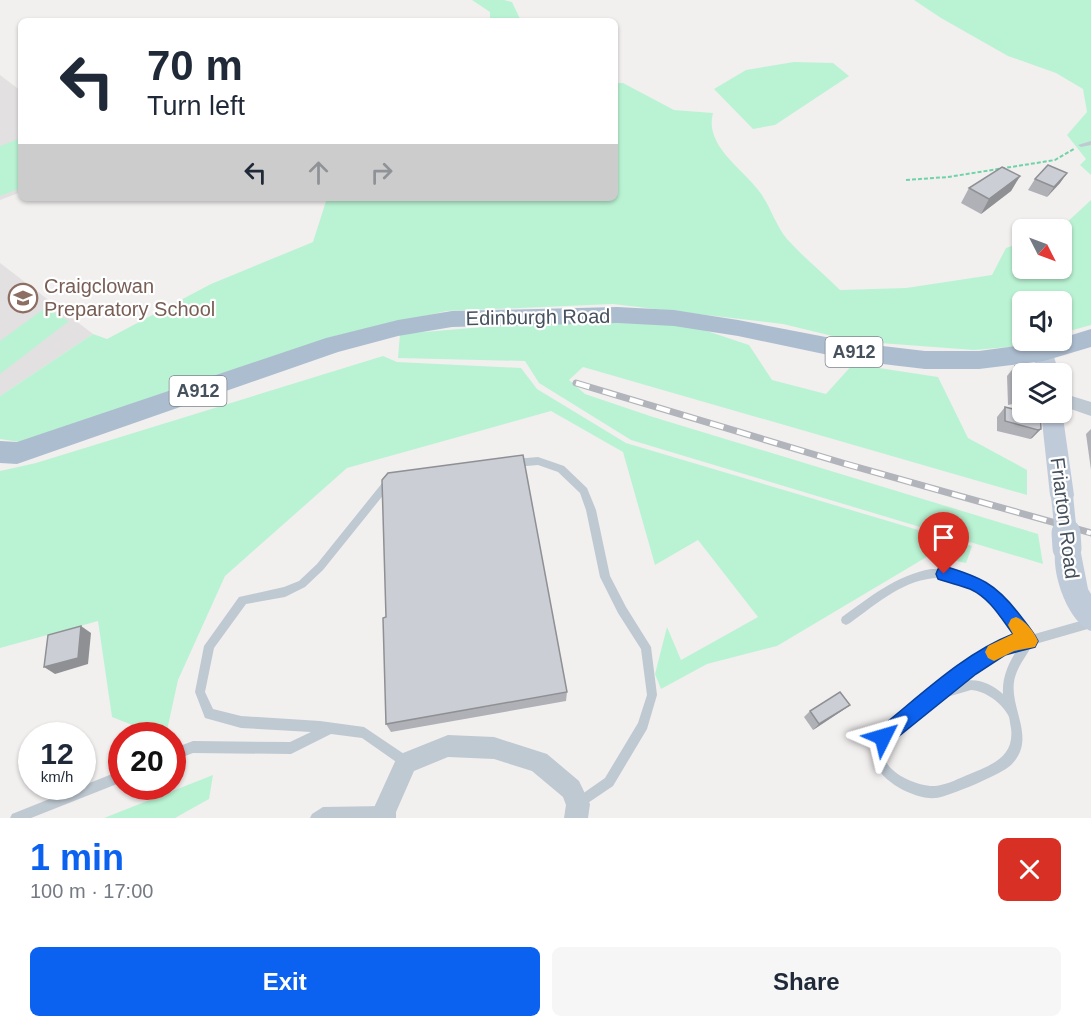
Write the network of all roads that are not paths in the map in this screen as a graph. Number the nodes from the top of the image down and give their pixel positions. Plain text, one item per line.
1 (1091, 143) edge
2 (1081, 145) road end
3 (1091, 338) edge
4 (1046, 363) edge
5 (1072, 402) edge
6 (1091, 409) edge
7 (1053, 423) edge
8 (0, 452) edge
9 (504, 465) edge
10 (404, 477) edge
11 (1091, 618) edge
12 (846, 620) dead end
13 (1091, 623) edge
14 (1029, 641) junction
15 (936, 695) junction
16 (1012, 712) junction
17 (331, 728) junction
18 (186, 750) edge
19 (406, 763) junction
20 (108, 782) edge
21 (577, 811) edge
22 (384, 815) edge
23 (16, 818) edge
24 (316, 818) edge

1 - 2 lane
3 - 4 main road, Edinburgh Road / A912
4 - 8 main road, Edinburgh Road / A912
5 - 6 street
7 - 11 street, Friarton Road, bridge
9 - 21 lane
10 - 17 lane
12 - 14 lane
13 - 14 lane
14 - 15 lane
14 - 16 lane
15 - 16 lane
15 - 16 lane
17 - 18 lane
17 - 19 lane
19 - 21 street
19 - 22 street
20 - 23 lane
22 - 24 lane

